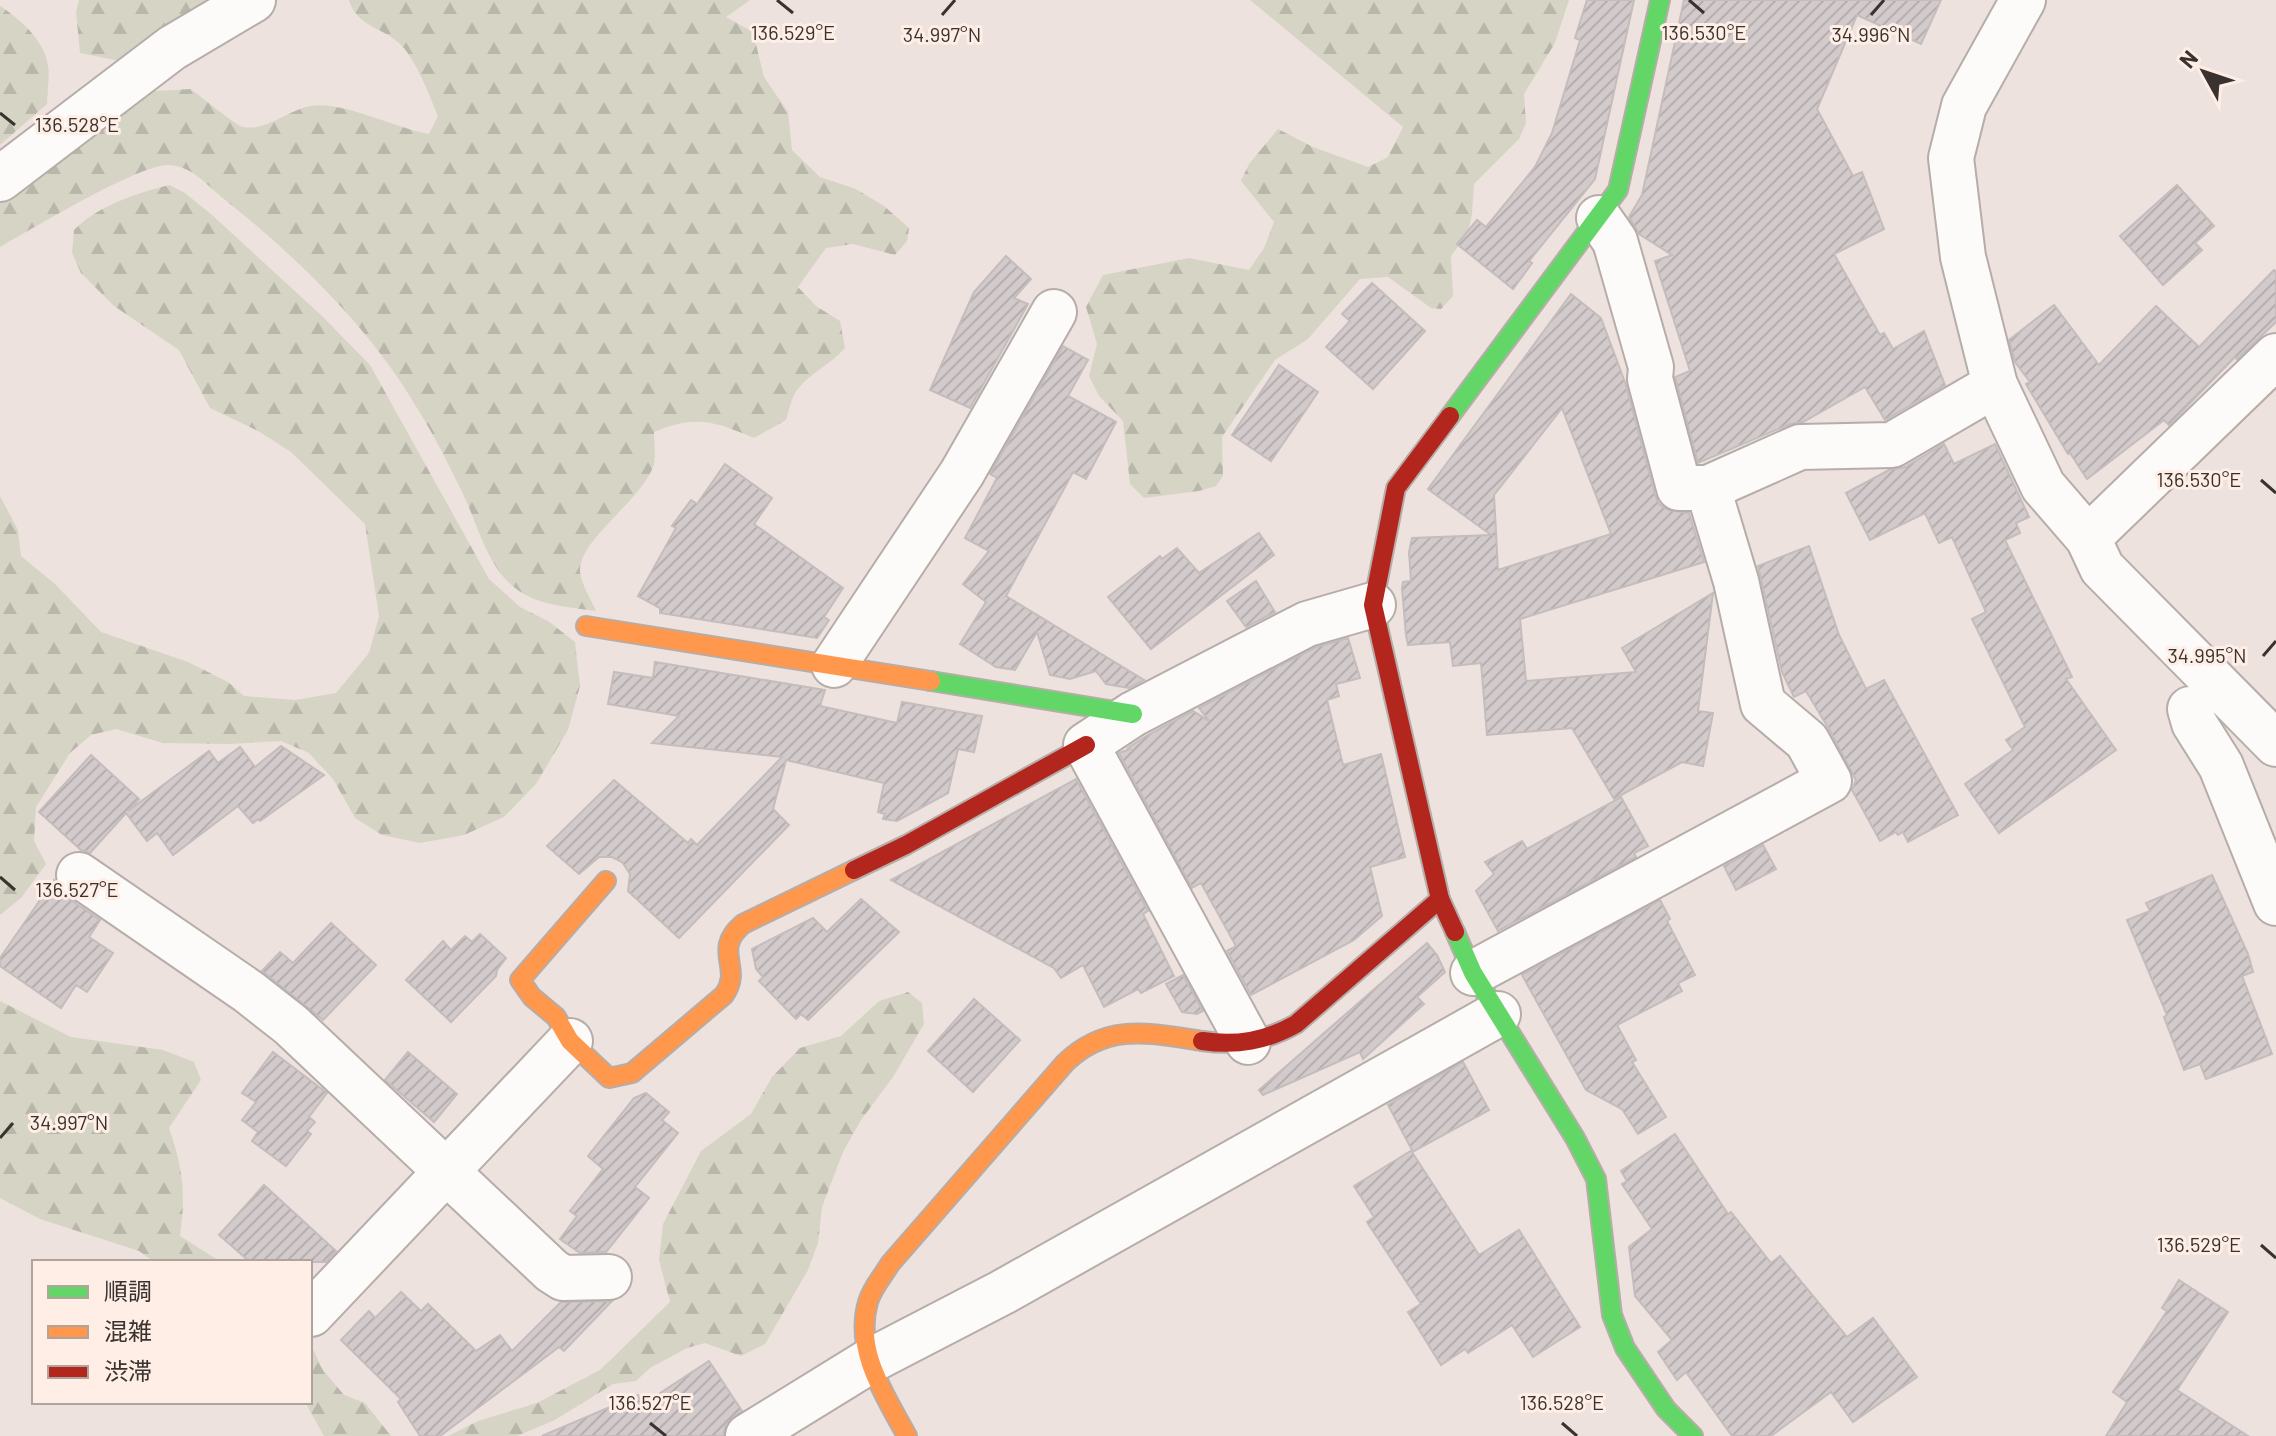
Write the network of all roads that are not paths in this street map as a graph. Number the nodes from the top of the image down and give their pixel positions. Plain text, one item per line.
1 (253, 0) edge
2 (1660, 0) edge
3 (2023, 0) edge
4 (0, 179) edge
5 (1599, 218) junction
6 (1054, 312) dead end
7 (2276, 356) edge
8 (1995, 385) junction
9 (1708, 488) junction
10 (2088, 538) junction
11 (1373, 605) junction
12 (586, 626) dead end
13 (834, 665) junction
14 (2190, 709) dead end
15 (1133, 714) junction
16 (2276, 744) edge
17 (1086, 745) junction
18 (79, 875) dead end
19 (606, 881) dead end
20 (1440, 899) junction
21 (2276, 903) edge
22 (1473, 973) junction
23 (1498, 1014) junction
24 (570, 1041) junction
25 (1248, 1042) junction
26 (445, 1172) junction
27 (609, 1277) dead end
28 (312, 1313) edge
29 (868, 1362) junction
30 (748, 1436) edge
31 (907, 1436) edge
32 (1693, 1436) edge

1 - 4 street
2 - 5 street
3 - 8 street
5 - 9 street
5 - 11 street
6 - 13 street
7 - 10 street
8 - 9 street
8 - 10 street
9 - 22 street
10 - 16 street
11 - 15 street
11 - 20 street
12 - 13 street
13 - 15 street
14 - 21 street
15 - 17 street
17 - 24 street
17 - 25 street
18 - 26 street
19 - 24 street
20 - 22 street
20 - 25 street
22 - 23 street
23 - 29 street
23 - 32 street
24 - 26 street
25 - 29 street
26 - 27 street
26 - 28 street
29 - 30 street
29 - 31 street

